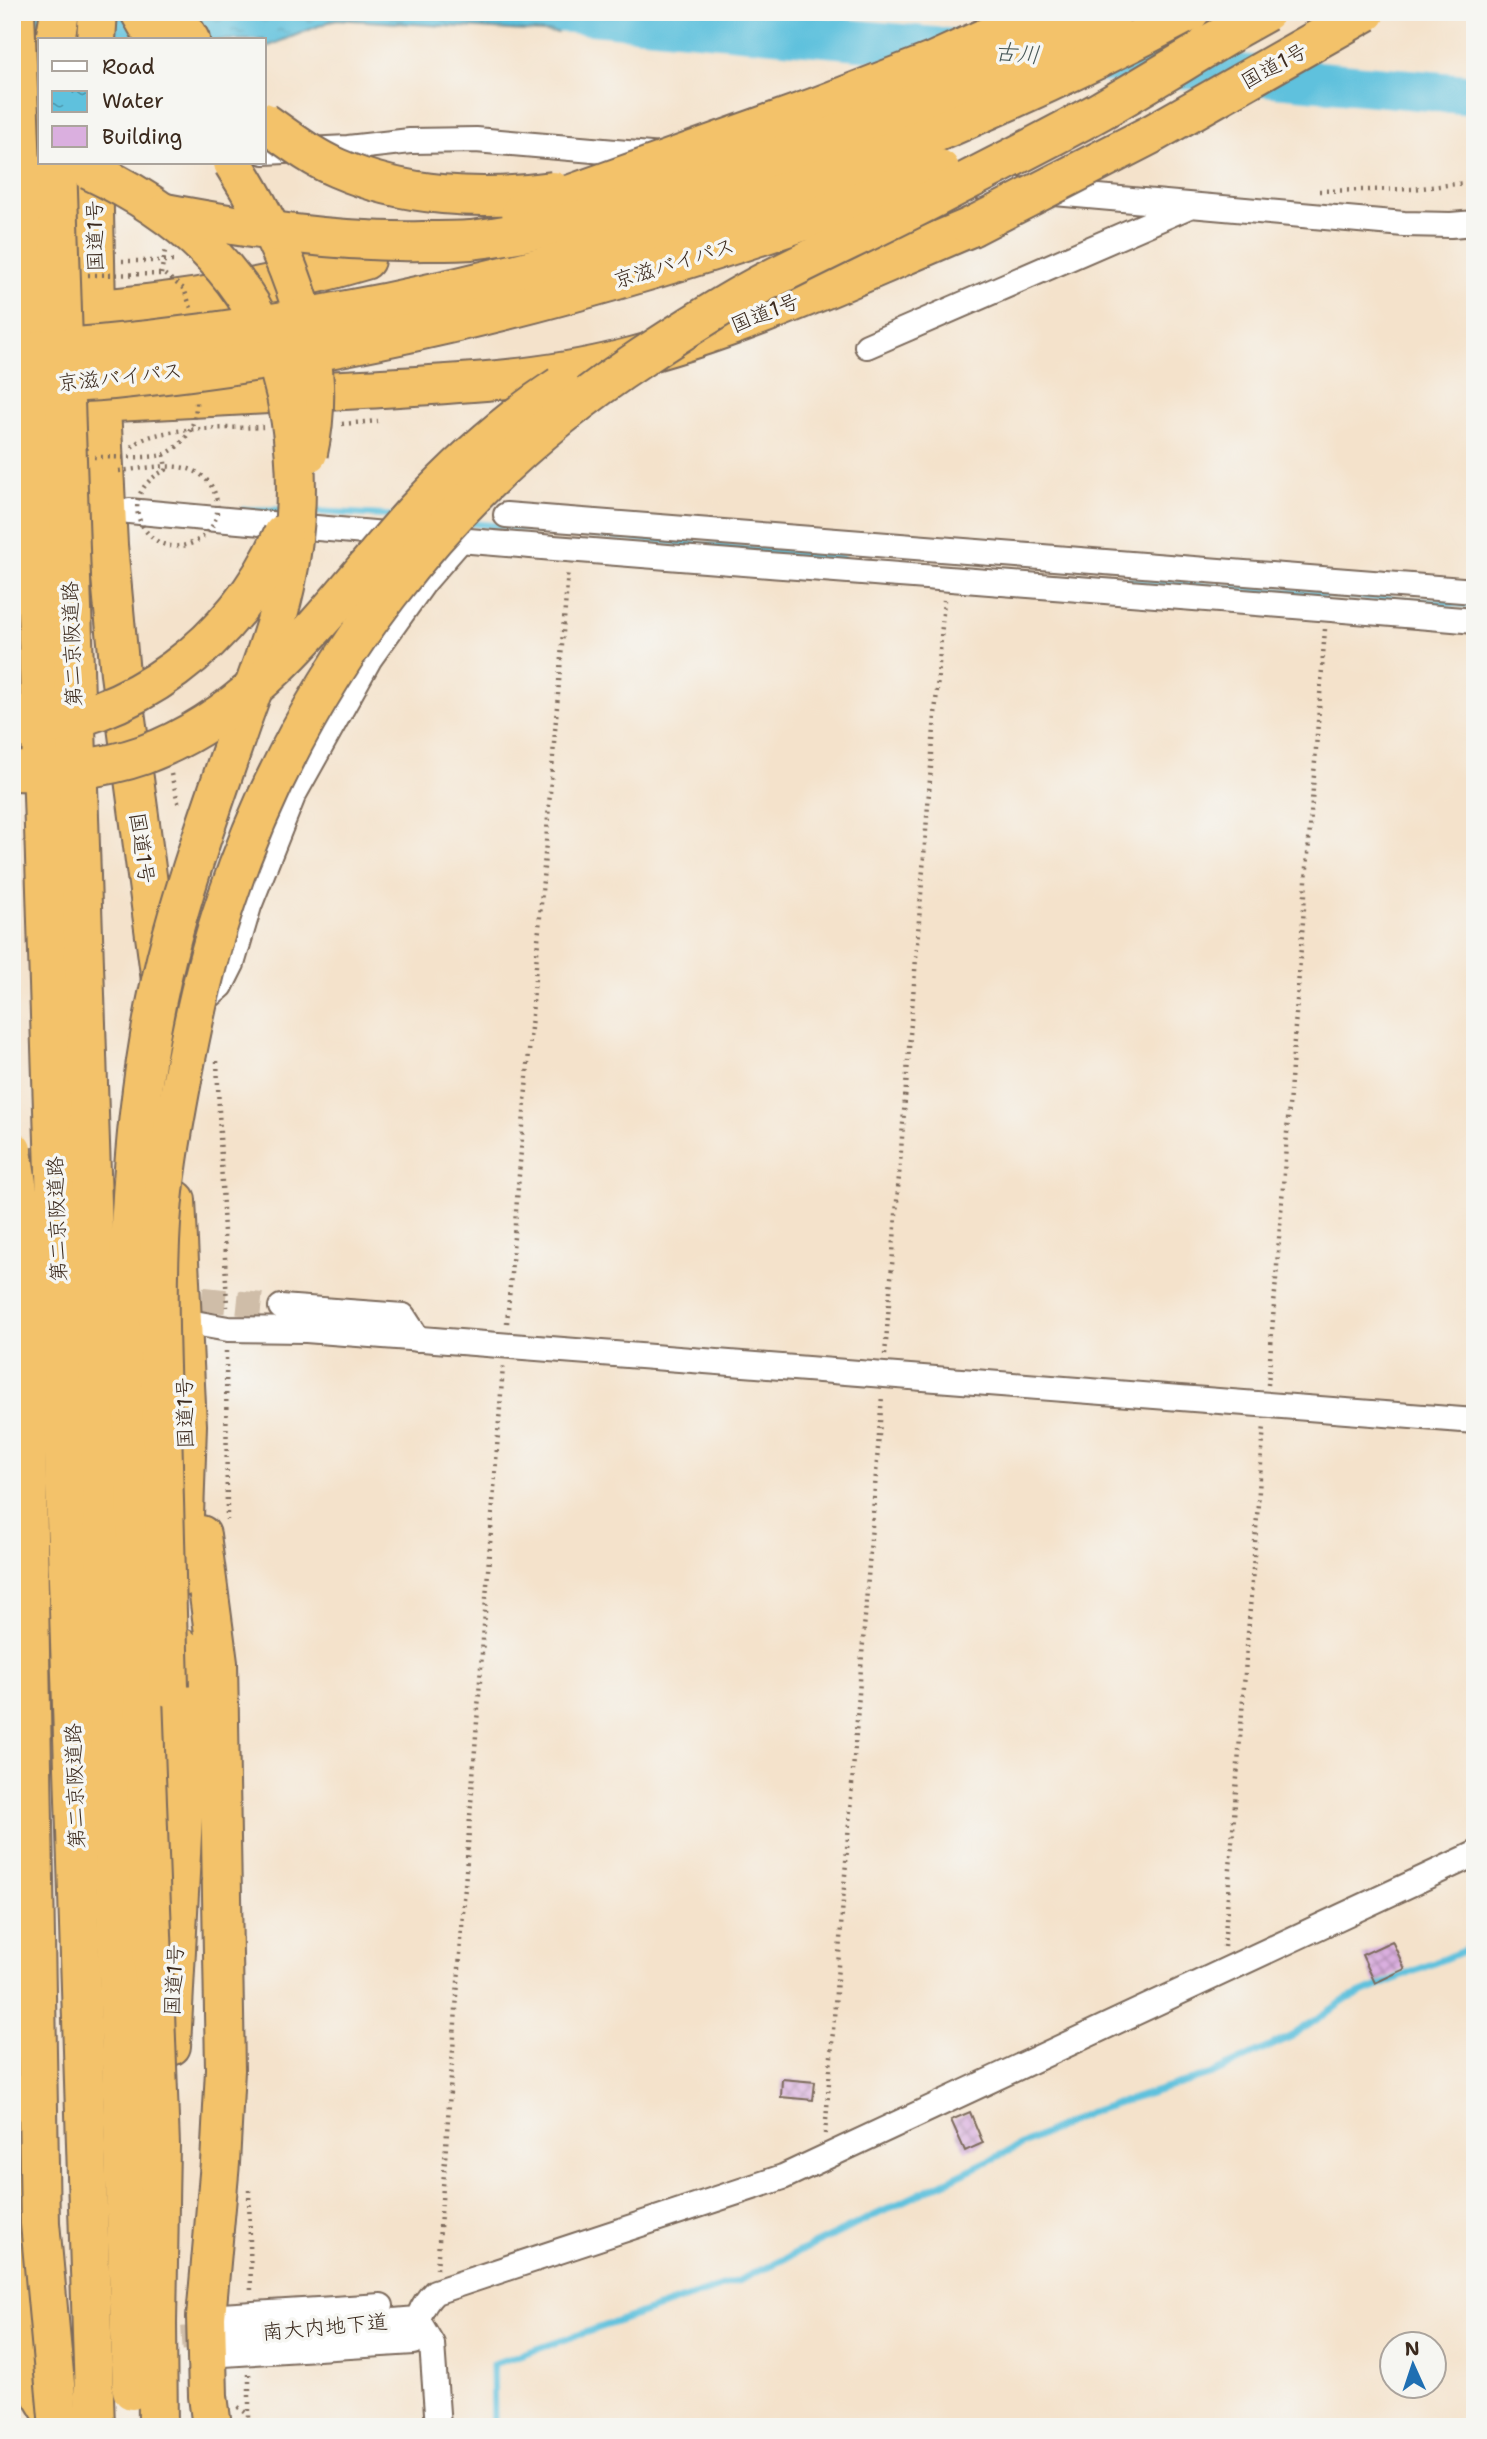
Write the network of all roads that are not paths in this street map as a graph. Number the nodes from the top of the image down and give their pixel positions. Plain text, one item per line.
1 (15, 12) edge
2 (52, 12) edge
3 (60, 12) edge
4 (98, 12) edge
5 (140, 12) edge
6 (173, 12) edge
7 (1042, 12) edge
8 (1113, 12) edge
9 (1190, 12) edge
10 (1266, 12) edge
11 (1366, 12) edge
12 (1231, 33) junction
13 (54, 38) edge
14 (54, 38) edge
15 (96, 38) edge
16 (155, 38) edge
17 (189, 38) edge
18 (875, 119) junction
19 (266, 123) edge
20 (12, 150) edge
21 (266, 152) edge
22 (38, 155) edge
23 (38, 164) edge
24 (57, 164) edge
25 (71, 164) edge
26 (93, 164) edge
27 (234, 164) edge
28 (12, 194) edge
29 (1191, 205) junction
30 (1475, 223) edge
31 (758, 286) junction
32 (96, 309) junction
33 (867, 346) dead end
34 (26, 367) edge
35 (101, 403) junction
36 (129, 512) dead end
37 (506, 515) dead end
38 (569, 520) junction
39 (459, 542) junction
40 (568, 549) junction
41 (949, 550) junction
42 (946, 578) junction
43 (1327, 579) junction
44 (1475, 591) edge
45 (1325, 609) junction
46 (1475, 621) edge
47 (12, 729) edge
48 (12, 770) edge
49 (168, 1033) junction
50 (12, 1150) edge
51 (281, 1307) tunnel mouth
52 (183, 1321) junction
53 (418, 1339) junction
54 (1475, 1421) edge
55 (187, 1425) junction
56 (1475, 1853) edge
57 (12, 1870) edge
58 (12, 1886) edge
59 (160, 2145) junction
60 (12, 2177) edge
61 (40, 2223) junction
62 (425, 2305) junction
63 (18, 2328) edge
64 (215, 2335) junction
65 (20, 2371) edge
66 (60, 2427) edge
67 (69, 2427) edge
68 (95, 2427) edge
69 (134, 2427) edge
70 (159, 2427) edge
71 (170, 2427) edge
72 (212, 2427) edge
73 (438, 2427) edge

1 - 68 highway, 第二京阪道路, bridge
2 - 13 highway
3 - 14 highway
4 - 15 highway
5 - 16 highway
6 - 17 highway
7 - 32 highway, bridge
8 - 18 highway, bridge
9 - 34 highway, 京滋バイパス, bridge
10 - 12 highway, 京滋バイパス, bridge
11 - 35 highway, 国道1号, bridge
12 - 31 highway, bridge
12 - 34 highway, 京滋バイパス, bridge
18 - 19 highway, bridge
18 - 28 highway, bridge
20 - 22 highway
21 - 29 street
23 - 34 highway
24 - 69 highway, 第二京阪道路, bridge
25 - 59 highway, bridge
26 - 32 highway, 国道1号
27 - 47 highway, bridge
29 - 30 street
29 - 33 street
31 - 48 highway, bridge
31 - 59 highway, bridge
32 - 34 highway
32 - 34 highway
32 - 35 highway, 国道1号
34 - 35 highway, 国道1号
34 - 48 highway
35 - 49 highway, 国道1号
36 - 39 street
37 - 38 street
38 - 40 street
38 - 41 street
39 - 40 street
39 - 49 street
40 - 42 street
41 - 42 street
41 - 43 street
42 - 45 street
43 - 44 street
43 - 45 street
45 - 46 street
49 - 52 highway, 国道1号
50 - 61 highway, bridge
51 - 53 street
52 - 53 street
52 - 55 highway, 国道1号
53 - 54 street
55 - 64 highway
55 - 71 highway, 国道1号
56 - 62 street
57 - 67 highway
58 - 61 highway, bridge
59 - 70 highway, bridge
60 - 63 highway
61 - 66 highway, bridge
62 - 64 street
62 - 64 street
62 - 73 street
63 - 65 highway
64 - 72 highway
65 - 66 highway

